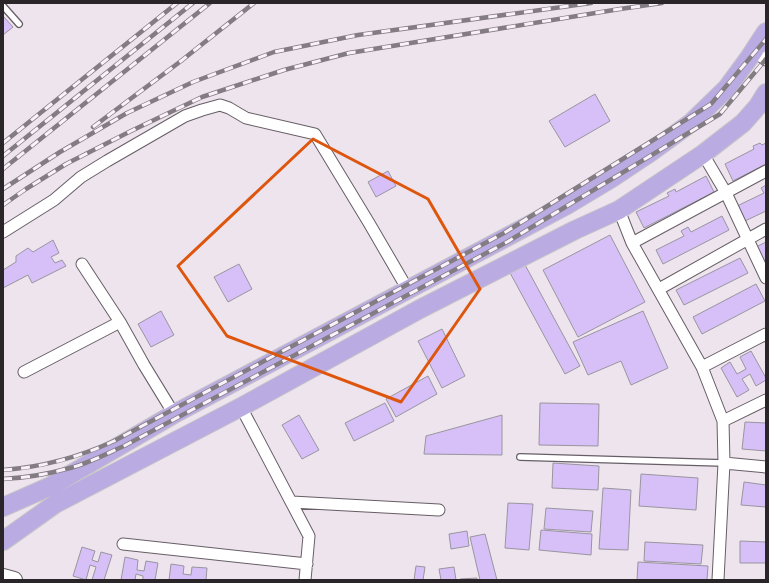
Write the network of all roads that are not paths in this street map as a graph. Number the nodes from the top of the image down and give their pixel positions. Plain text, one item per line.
1 (3, 6) edge
2 (19, 24) dead end
3 (766, 32) edge
4 (760, 56) edge
5 (766, 92) edge
6 (703, 154) junction
7 (766, 171) edge
8 (726, 193) junction
9 (619, 210) junction
10 (766, 230) edge
11 (3, 232) edge
12 (748, 240) junction
13 (632, 243) junction
14 (82, 264) dead end
15 (766, 278) edge
16 (659, 289) junction
17 (408, 290) junction
18 (120, 322) junction
19 (766, 334) edge
20 (702, 367) junction
21 (24, 372) dead end
22 (766, 400) edge
23 (241, 407) junction
24 (174, 414) junction
25 (723, 421) junction
26 (520, 457) dead end
27 (724, 463) junction
28 (766, 466) edge
29 (292, 502) junction
30 (3, 507) edge
31 (439, 510) dead end
32 (3, 540) edge
33 (124, 544) dead end
34 (307, 564) junction
35 (3, 577) edge
36 (14, 580) edge
37 (305, 580) edge
38 (718, 580) edge

1 - 2 lane
3 - 4 main road
4 - 17 main road
5 - 6 main road
6 - 8 street
6 - 9 main road
7 - 8 street
8 - 12 street
8 - 13 street
9 - 13 street
9 - 23 main road
10 - 12 street
11 - 17 street
12 - 15 street
12 - 16 street
13 - 16 street
14 - 18 street
16 - 20 street
17 - 24 main road
18 - 21 street
18 - 24 street
19 - 20 street
20 - 25 street
22 - 25 street
23 - 29 street
23 - 32 main road
24 - 30 main road
25 - 27 street
26 - 27 lane
27 - 28 street
27 - 38 street
29 - 31 street
29 - 34 street
33 - 34 street
34 - 37 street
35 - 36 main road

